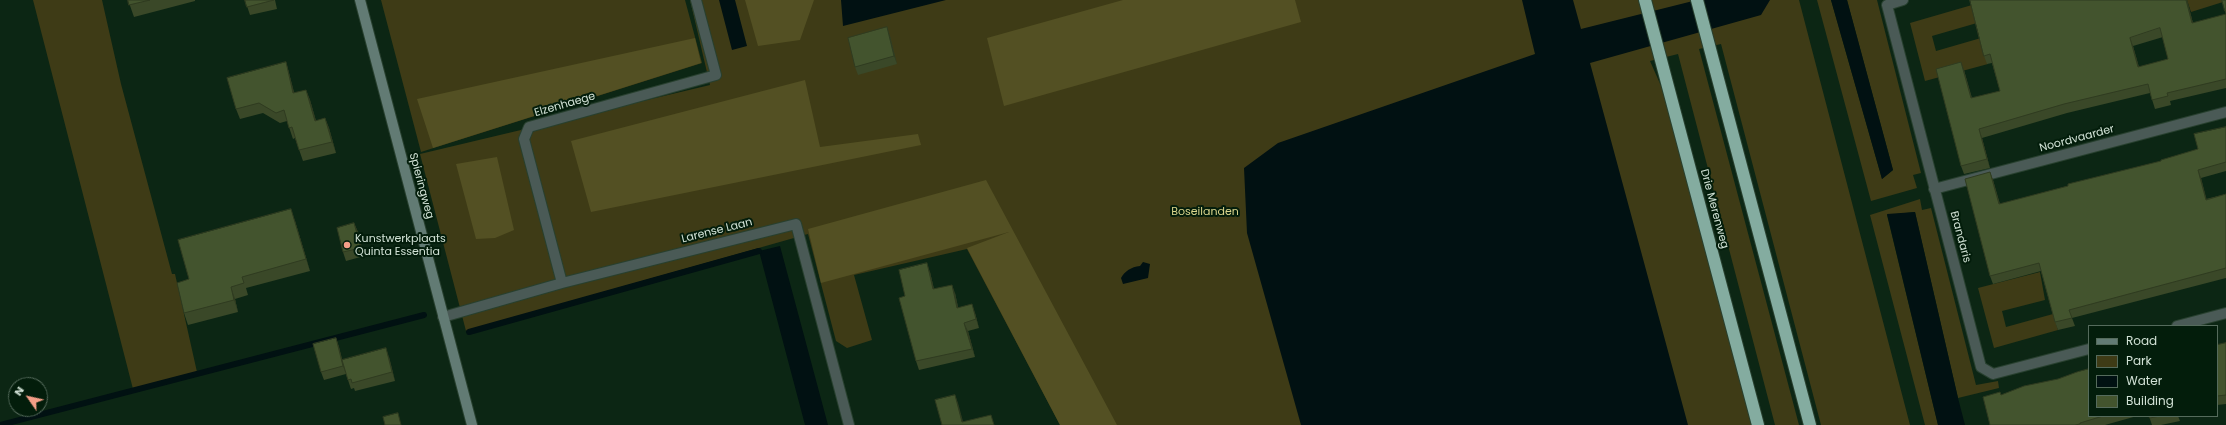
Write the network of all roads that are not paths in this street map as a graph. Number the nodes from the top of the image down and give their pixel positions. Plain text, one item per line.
1 (360, 0) edge
2 (696, 0) edge
3 (1645, 0) edge
4 (1697, 0) edge
5 (1903, 0) edge
6 (2226, 112) edge
7 (1934, 189) junction
8 (562, 283) junction
9 (2226, 313) edge
10 (443, 317) junction
11 (2181, 325) edge
12 (2088, 349) edge
13 (472, 425) edge
14 (849, 425) edge
15 (1758, 425) edge
16 (1810, 425) edge

1 - 10 street, Spieringweg
2 - 8 street, Elzenhaege
3 - 15 highway, Drie Merenweg
4 - 16 highway
5 - 7 street, Brandaris
6 - 7 street, Noordvaarder
7 - 12 street, Brandaris
8 - 10 street, Larense Laan
8 - 14 street, Larense Laan
9 - 11 street
10 - 13 street, Spieringweg

